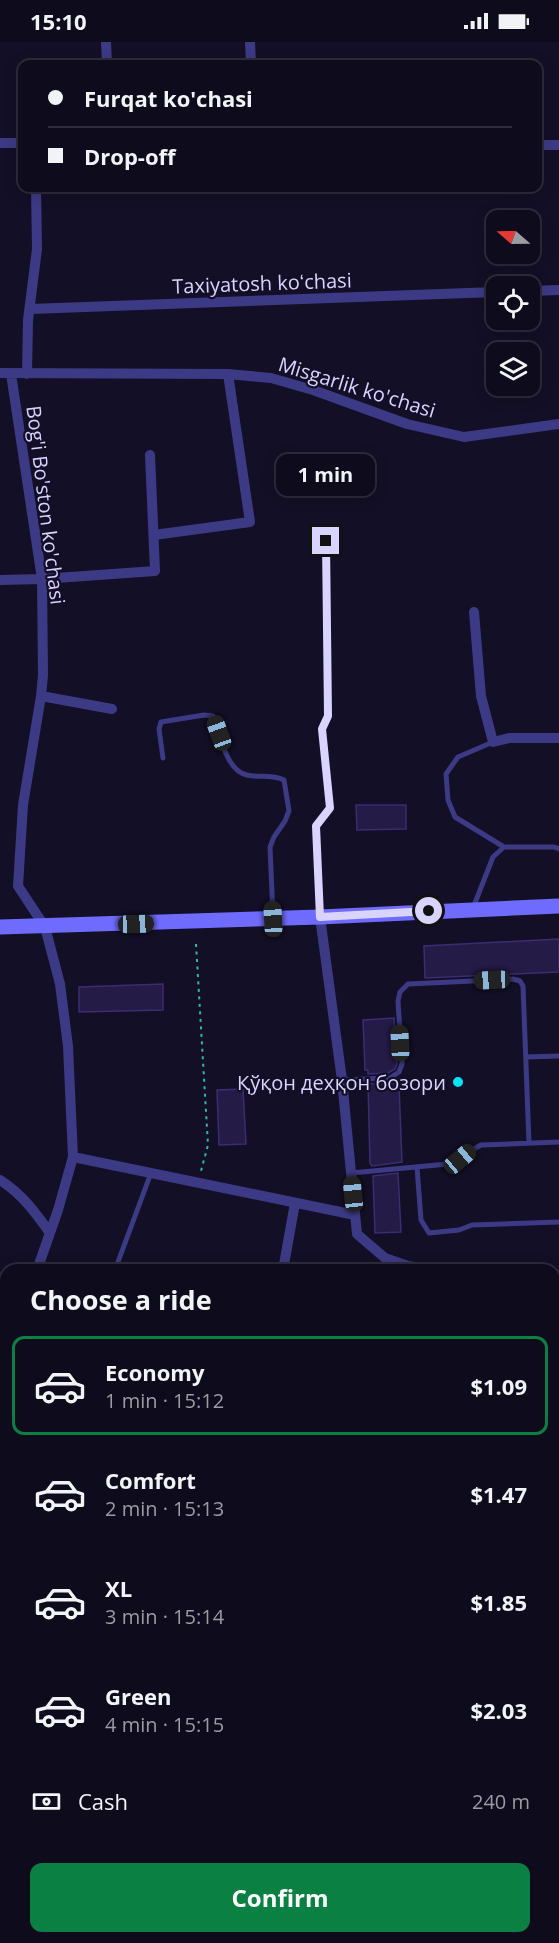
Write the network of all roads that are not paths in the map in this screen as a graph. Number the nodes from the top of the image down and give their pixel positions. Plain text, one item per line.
1 (106, 42) edge
2 (250, 42) edge
3 (107, 60) edge
4 (251, 60) edge
5 (0, 143) edge
6 (18, 143) edge
7 (542, 145) edge
8 (559, 145) edge
9 (36, 192) edge
10 (559, 290) edge
11 (540, 291) edge
12 (486, 292) edge
13 (30, 309) junction
14 (6, 374) edge
15 (27, 374) junction
16 (228, 374) junction
17 (559, 424) edge
18 (150, 455) dead end
19 (154, 536) junction
20 (326, 541) dead end
21 (42, 579) junction
22 (0, 580) edge
23 (474, 612) dead end
24 (41, 696) junction
25 (112, 709) dead end
26 (559, 738) edge
27 (493, 742) junction
28 (163, 758) dead end
29 (504, 847) junction
30 (559, 849) edge
31 (559, 906) edge
32 (473, 909) junction
33 (320, 917) junction
34 (273, 919) junction
35 (0, 927) edge
36 (45, 927) junction
37 (559, 1056) edge
38 (526, 1057) junction
39 (342, 1080) junction
40 (559, 1142) edge
41 (529, 1143) junction
42 (73, 1157) junction
43 (417, 1167) junction
44 (151, 1173) junction
45 (351, 1173) junction
46 (0, 1180) edge
47 (295, 1203) junction
48 (355, 1215) junction
49 (559, 1222) edge
50 (50, 1233) junction
51 (39, 1264) edge
52 (117, 1264) edge
53 (284, 1264) edge
54 (402, 1264) edge

1 - 3 street
2 - 4 street
5 - 6 street
7 - 8 street
9 - 13 street
10 - 11 street
12 - 13 street, Taxiyatosh koʻchasi
13 - 15 street
14 - 15 street, Misgarlik ko'chasi
14 - 21 street, Bog'i Bo'ston ko'chasi
15 - 16 street, Misgarlik ko'chasi
16 - 17 street, Misgarlik ko'chasi
16 - 19 street
18 - 19 street
19 - 21 street
20 - 33 lane
21 - 22 street
21 - 24 street, Bog'i Bo'ston ko'chasi
23 - 27 street
24 - 25 street
24 - 36 street, Bog'i Bo'ston ko'chasi
26 - 27 street
27 - 29 lane
28 - 34 lane
29 - 30 lane
29 - 32 lane
31 - 32 main road
32 - 33 main road
33 - 34 main road
33 - 39 street
34 - 36 main road
35 - 36 main road
36 - 42 street, Bog'i Bo'ston ko'chasi
37 - 38 lane
38 - 39 lane
38 - 41 lane
39 - 45 street
40 - 41 lane
41 - 43 lane
42 - 44 street
42 - 50 street, Bog'i Bo'ston ko'chasi
43 - 45 lane
43 - 49 lane
44 - 47 street
44 - 52 lane
45 - 48 street
46 - 50 street
47 - 48 street
47 - 53 street
48 - 54 street
50 - 51 street, Bog'i Bo'ston ko'chasi

